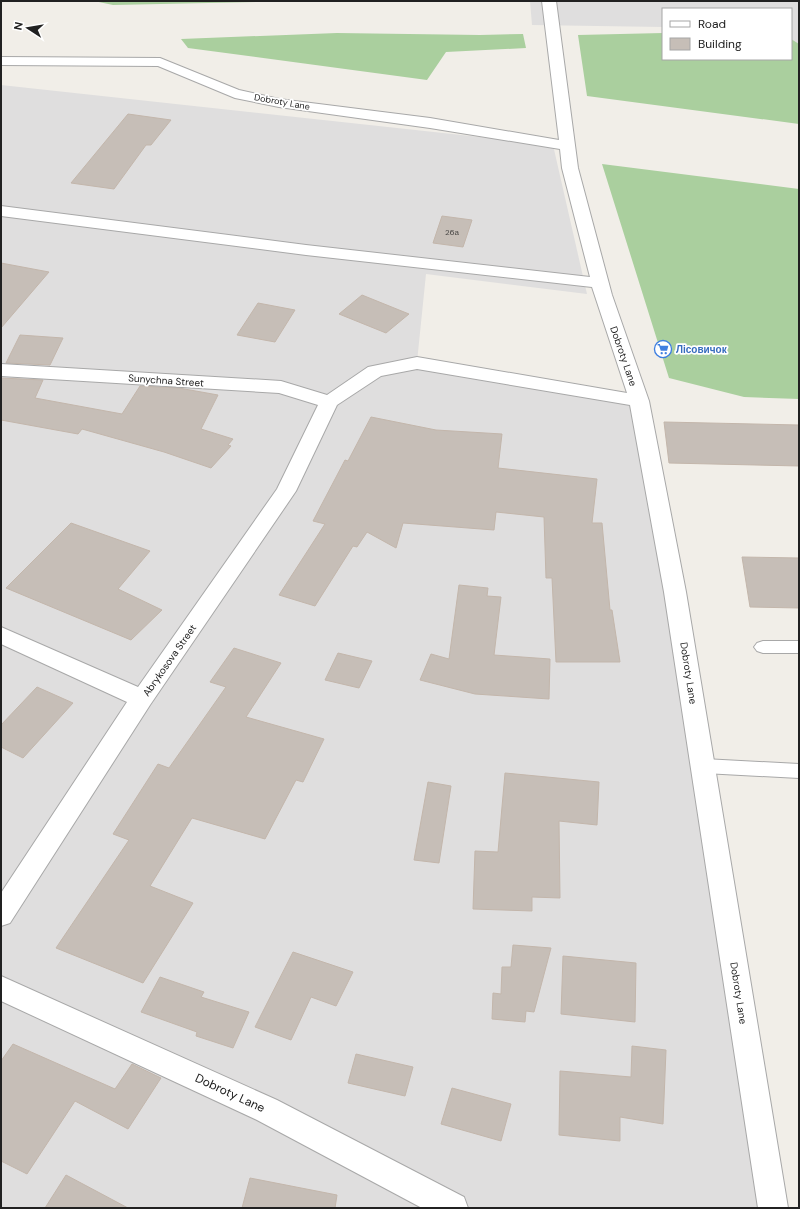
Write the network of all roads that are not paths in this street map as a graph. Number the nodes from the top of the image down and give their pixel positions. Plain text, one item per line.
1 (549, 1) edge
2 (1, 61) edge
3 (567, 146) junction
4 (1, 211) edge
5 (600, 283) junction
6 (1, 370) edge
7 (639, 401) junction
8 (329, 402) junction
9 (1, 635) edge
10 (762, 647) dead end
11 (799, 647) edge
12 (142, 699) junction
13 (704, 766) junction
14 (799, 770) edge
15 (1, 915) edge
16 (1, 988) edge
17 (453, 1208) edge
18 (773, 1208) edge

1 - 3 street, Dobroty Lane
2 - 3 street, Dobroty Lane
3 - 5 street, Dobroty Lane
4 - 5 street
5 - 7 street, Dobroty Lane
6 - 8 street, Sunychna Street
7 - 8 street
7 - 13 street, Dobroty Lane
8 - 12 street, Abrykosova Street
9 - 12 street
10 - 11 lane
12 - 15 street, Abrykosova Street
13 - 14 lane
13 - 18 street, Dobroty Lane
16 - 17 street, Dobroty Lane

